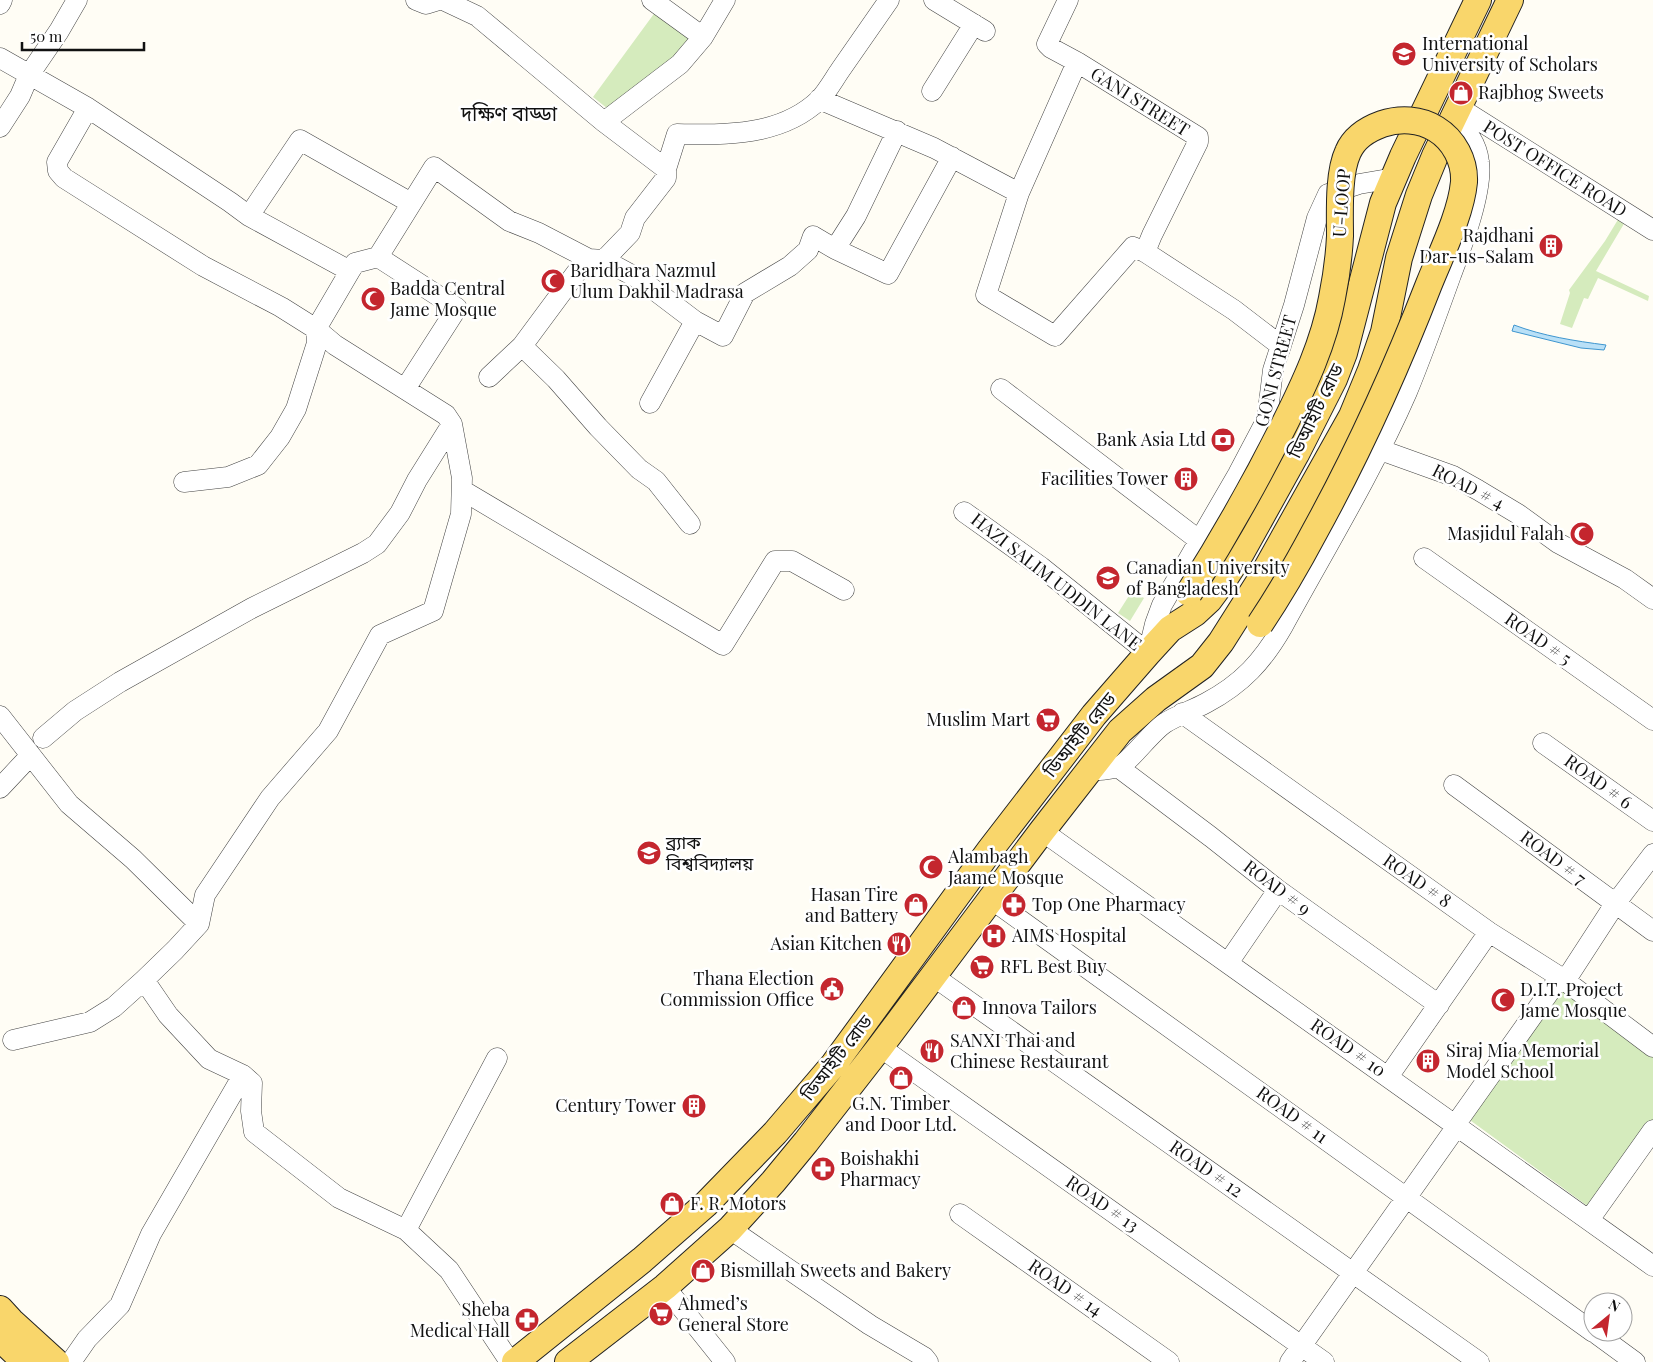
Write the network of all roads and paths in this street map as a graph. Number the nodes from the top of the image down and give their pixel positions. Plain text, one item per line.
1 (2, 0) edge
2 (77, 0) edge
3 (416, 0) edge
4 (439, 0) edge
5 (443, 0) edge
6 (652, 0) edge
7 (725, 0) edge
8 (889, 0) edge
9 (934, 0) edge
10 (1068, 0) edge
11 (1478, 0) edge
12 (1510, 0) edge
13 (0, 4) edge
14 (703, 37) junction
15 (0, 58) edge
16 (1077, 62) junction
17 (29, 75) junction
18 (932, 91) dead end
19 (819, 99) junction
20 (88, 108) junction
21 (1455, 112) junction
22 (604, 122) junction
23 (0, 127) edge
24 (897, 131) junction
25 (952, 157) junction
26 (666, 169) junction
27 (1394, 178) junction
28 (1019, 194) junction
29 (411, 204) junction
30 (249, 216) junction
31 (1653, 230) edge
32 (834, 249) junction
33 (1145, 252) junction
34 (378, 257) junction
35 (597, 260) junction
36 (350, 271) junction
37 (694, 321) junction
38 (316, 329) junction
39 (522, 346) junction
40 (1281, 346) junction
41 (489, 377) dead end
42 (1002, 389) dead end
43 (405, 390) junction
44 (650, 403) dead end
45 (452, 424) junction
46 (1379, 451) junction
47 (184, 482) dead end
48 (462, 490) junction
49 (964, 512) dead end
50 (690, 524) dead end
51 (1200, 541) junction
52 (1424, 558) dead end
53 (844, 590) dead end
54 (1653, 599) edge
55 (1170, 629) junction
56 (1148, 653) junction
57 (1202, 666) junction
58 (1182, 713) junction
59 (1, 719) edge
60 (1653, 720) edge
61 (43, 738) dead end
62 (1543, 743) dead end
63 (30, 756) junction
64 (1118, 767) junction
65 (1087, 771) junction
66 (1454, 785) dead end
67 (0, 788) edge
68 (1653, 821) edge
69 (1042, 831) junction
70 (1653, 854) edge
71 (1278, 890) junction
72 (991, 899) junction
73 (1615, 904) junction
74 (199, 924) junction
75 (1653, 931) edge
76 (1489, 932) junction
77 (1228, 963) junction
78 (933, 976) junction
79 (1562, 979) junction
80 (144, 980) junction
81 (1439, 1005) junction
82 (12, 1040) dead end
83 (880, 1047) junction
84 (1653, 1047) edge
85 (497, 1058) dead end
86 (243, 1075) junction
87 (1388, 1077) junction
88 (1456, 1125) junction
89 (1650, 1141) edge
90 (1407, 1198) junction
91 (960, 1214) dead end
92 (1588, 1220) junction
93 (730, 1229) junction
94 (406, 1230) junction
95 (1653, 1266) edge
96 (1353, 1273) junction
97 (665, 1287) junction
98 (0, 1309) edge
99 (1583, 1325) edge
100 (0, 1338) edge
101 (1607, 1342) edge
102 (1296, 1354) edge
103 (25, 1362) edge
104 (56, 1362) edge
105 (71, 1362) edge
106 (510, 1362) edge
107 (515, 1362) edge
108 (568, 1362) edge
109 (725, 1362) edge
110 (928, 1362) edge
111 (1170, 1362) edge
112 (1324, 1362) edge
113 (1479, 1362) edge
114 (1635, 1362) edge

1 - 13 street
2 - 17 street
3 - 4 street
5 - 22 street
6 - 14 street
7 - 14 street
8 - 19 street
9 - 18 street
10 - 16 street, GANI STREET
11 - 27 main road, ডিআইটি রোড
12 - 21 main road, ডিআইটি রোড
14 - 22 street
15 - 17 street
16 - 28 street, GANI STREET
16 - 33 street, GANI STREET
17 - 20 street
17 - 23 street
19 - 24 street
19 - 26 street
20 - 30 street
20 - 38 street
21 - 31 street, POST OFFICE ROAD
21 - 46 street
21 - 57 main road, ডিআইটি রোড
22 - 26 street
24 - 25 street
24 - 32 street
25 - 28 street
25 - 32 street
26 - 35 street
27 - 40 street, GONI STREET
27 - 55 main road, ডিআইটি রোড
28 - 33 street, GANI STREET
29 - 30 street
29 - 34 street
29 - 35 street
30 - 36 street
32 - 37 street
33 - 40 street
34 - 36 street
34 - 43 street
35 - 37 street
35 - 39 street
36 - 38 street
37 - 44 street
38 - 43 street
38 - 47 street
39 - 41 street
39 - 50 street
40 - 51 street, GONI STREET
42 - 51 street
43 - 45 street
45 - 48 street
45 - 61 street
46 - 54 street, ROAD # 4
46 - 58 street
48 - 53 street
48 - 74 street
49 - 56 street, HAZI SALIM UDDIN LANE
51 - 56 street, GONI STREET
52 - 60 street, ROAD # 5
55 - 56 main road, ডিআইটি রোড
55 - 57 main road, U-LOOP, bridge
56 - 107 main road, ডিআইটি রোড
57 - 65 main road, ডিআইটি রোড
58 - 64 street
58 - 76 street, ROAD # 8
59 - 63 street
62 - 68 street, ROAD # 6
63 - 67 street
63 - 74 street
64 - 65 street
64 - 71 street, ROAD # 9
65 - 69 main road, ডিআইটি রোড
66 - 73 street, ROAD # 7
69 - 72 main road, ডিআইটি রোড
69 - 77 street, ROAD # 10
70 - 73 street
71 - 77 street
71 - 81 street, ROAD # 9
72 - 78 main road, ডিআইটি রোড
72 - 90 street, ROAD # 11
73 - 75 street, ROAD # 7
73 - 79 street
74 - 80 street
76 - 79 street, ROAD # 8
76 - 81 street
77 - 87 street, ROAD # 10
78 - 83 main road, ডিআইটি রোড
78 - 96 street, ROAD # 12
79 - 84 street, ROAD # 8
79 - 88 street
80 - 82 street
80 - 86 street
81 - 87 street
83 - 93 main road, ডিআইটি রোড
83 - 102 street, ROAD # 13
85 - 94 street
86 - 94 street
86 - 105 street
87 - 88 street, ROAD # 10
88 - 90 street
88 - 92 street, ROAD # 10
89 - 92 street
90 - 96 street
90 - 99 street, ROAD # 11
91 - 111 street, ROAD # 14
92 - 95 street, ROAD # 10
93 - 97 main road, ডিআইটি রোড
93 - 110 street
94 - 106 street
96 - 102 street
96 - 113 street, ROAD # 12
97 - 108 main road, ডিআইটি রোড
97 - 109 street
98 - 104 main road
100 - 103 main road
101 - 114 street, ROAD # 11
102 - 112 street, ROAD # 13

